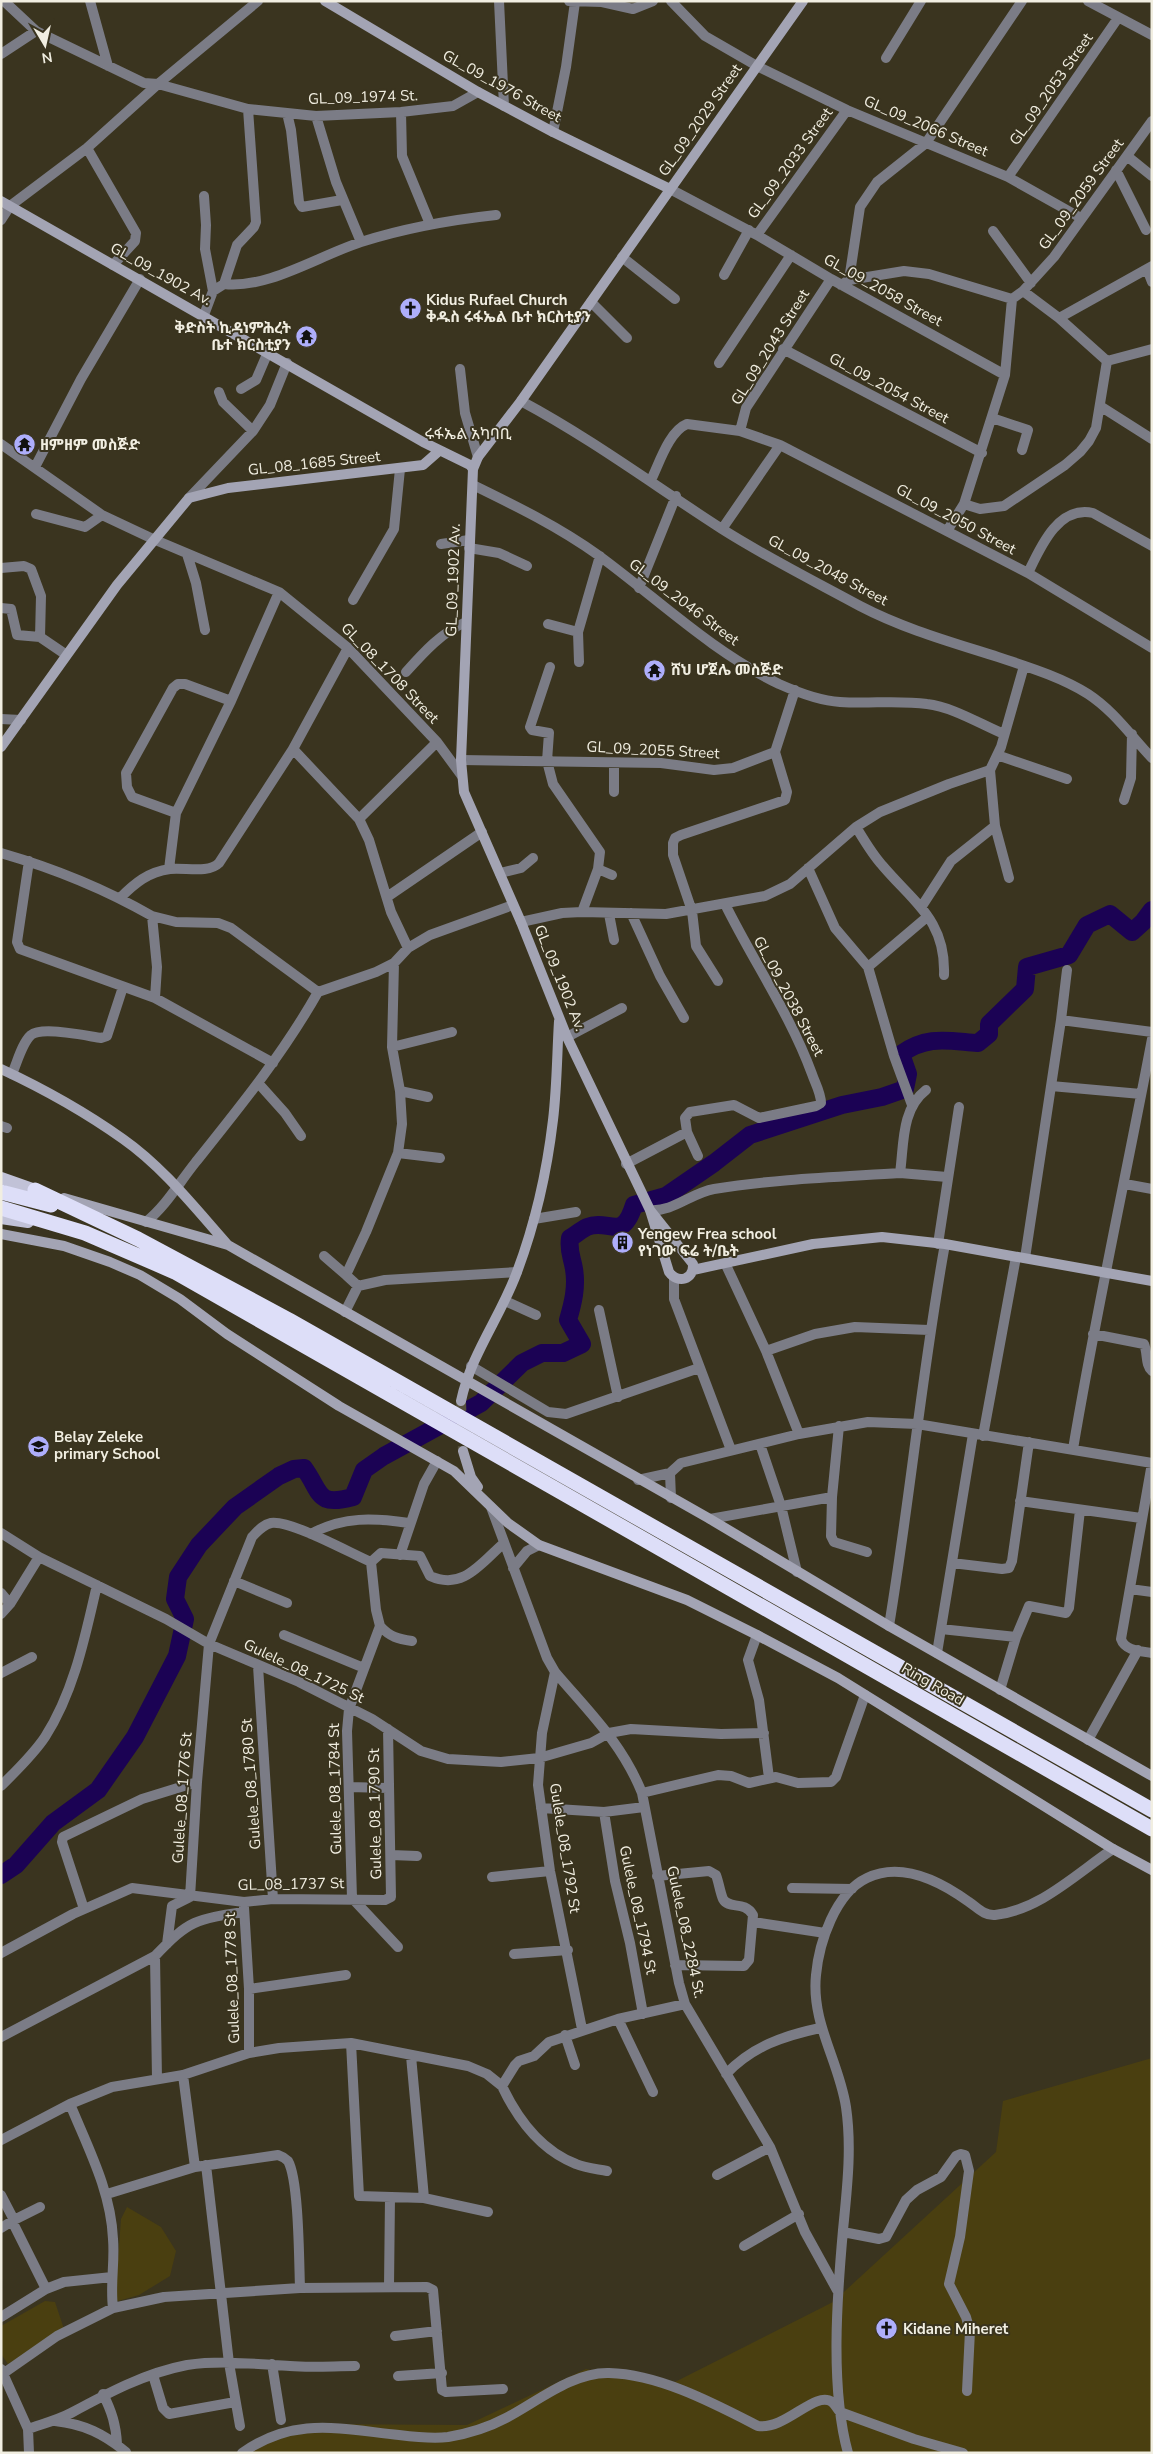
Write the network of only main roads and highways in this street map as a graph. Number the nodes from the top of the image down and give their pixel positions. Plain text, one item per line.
1 (325, 1) edge
2 (803, 1) edge
3 (670, 189) junction
4 (6, 204) edge
5 (439, 451) junction
6 (473, 469) junction
7 (1, 747) edge
8 (559, 1017) junction
9 (1, 1069) edge
10 (1, 1178) edge
11 (35, 1190) junction
12 (1, 1192) edge
13 (1, 1208) edge
14 (650, 1210) junction
15 (86, 1215) junction
16 (1, 1218) edge
17 (85, 1233) junction
18 (1, 1234) edge
19 (228, 1245) junction
20 (687, 1256) junction
21 (669, 1267) junction
22 (693, 1270) junction
23 (1152, 1281) edge
24 (285, 1326) junction
25 (461, 1401) tunnel mouth
26 (464, 1451) tunnel mouth
27 (466, 1462) junction
28 (454, 1471) junction
29 (491, 1507) junction
30 (1152, 1776) edge
31 (1152, 1810) edge
32 (1152, 1829) edge
33 (1152, 1870) edge

1 - 3 main road, GL_09_1976 Street
2 - 3 main road, GL_09_2029 Street
3 - 6 main road, GL_09_2029 Street
4 - 5 main road, GL_09_1902 Av.
5 - 6 main road, GL_09_1902 Av.
5 - 7 main road, GL_08_1685 Street
6 - 8 main road, GL_09_1902 Av.
8 - 14 main road, GL_09_1902 Av.
8 - 25 main road
9 - 19 main road
10 - 11 main road
11 - 15 highway
11 - 19 main road
12 - 15 highway
13 - 17 highway
14 - 20 main road
14 - 21 main road
15 - 24 highway
16 - 17 main road
17 - 24 highway
18 - 28 main road
19 - 30 main road
20 - 21 main road
20 - 22 main road
21 - 22 main road
22 - 23 main road
24 - 31 highway, Ring Road
24 - 32 highway, Ring Road
26 - 27 main road
27 - 28 main road
27 - 29 main road
28 - 29 main road
29 - 33 main road

